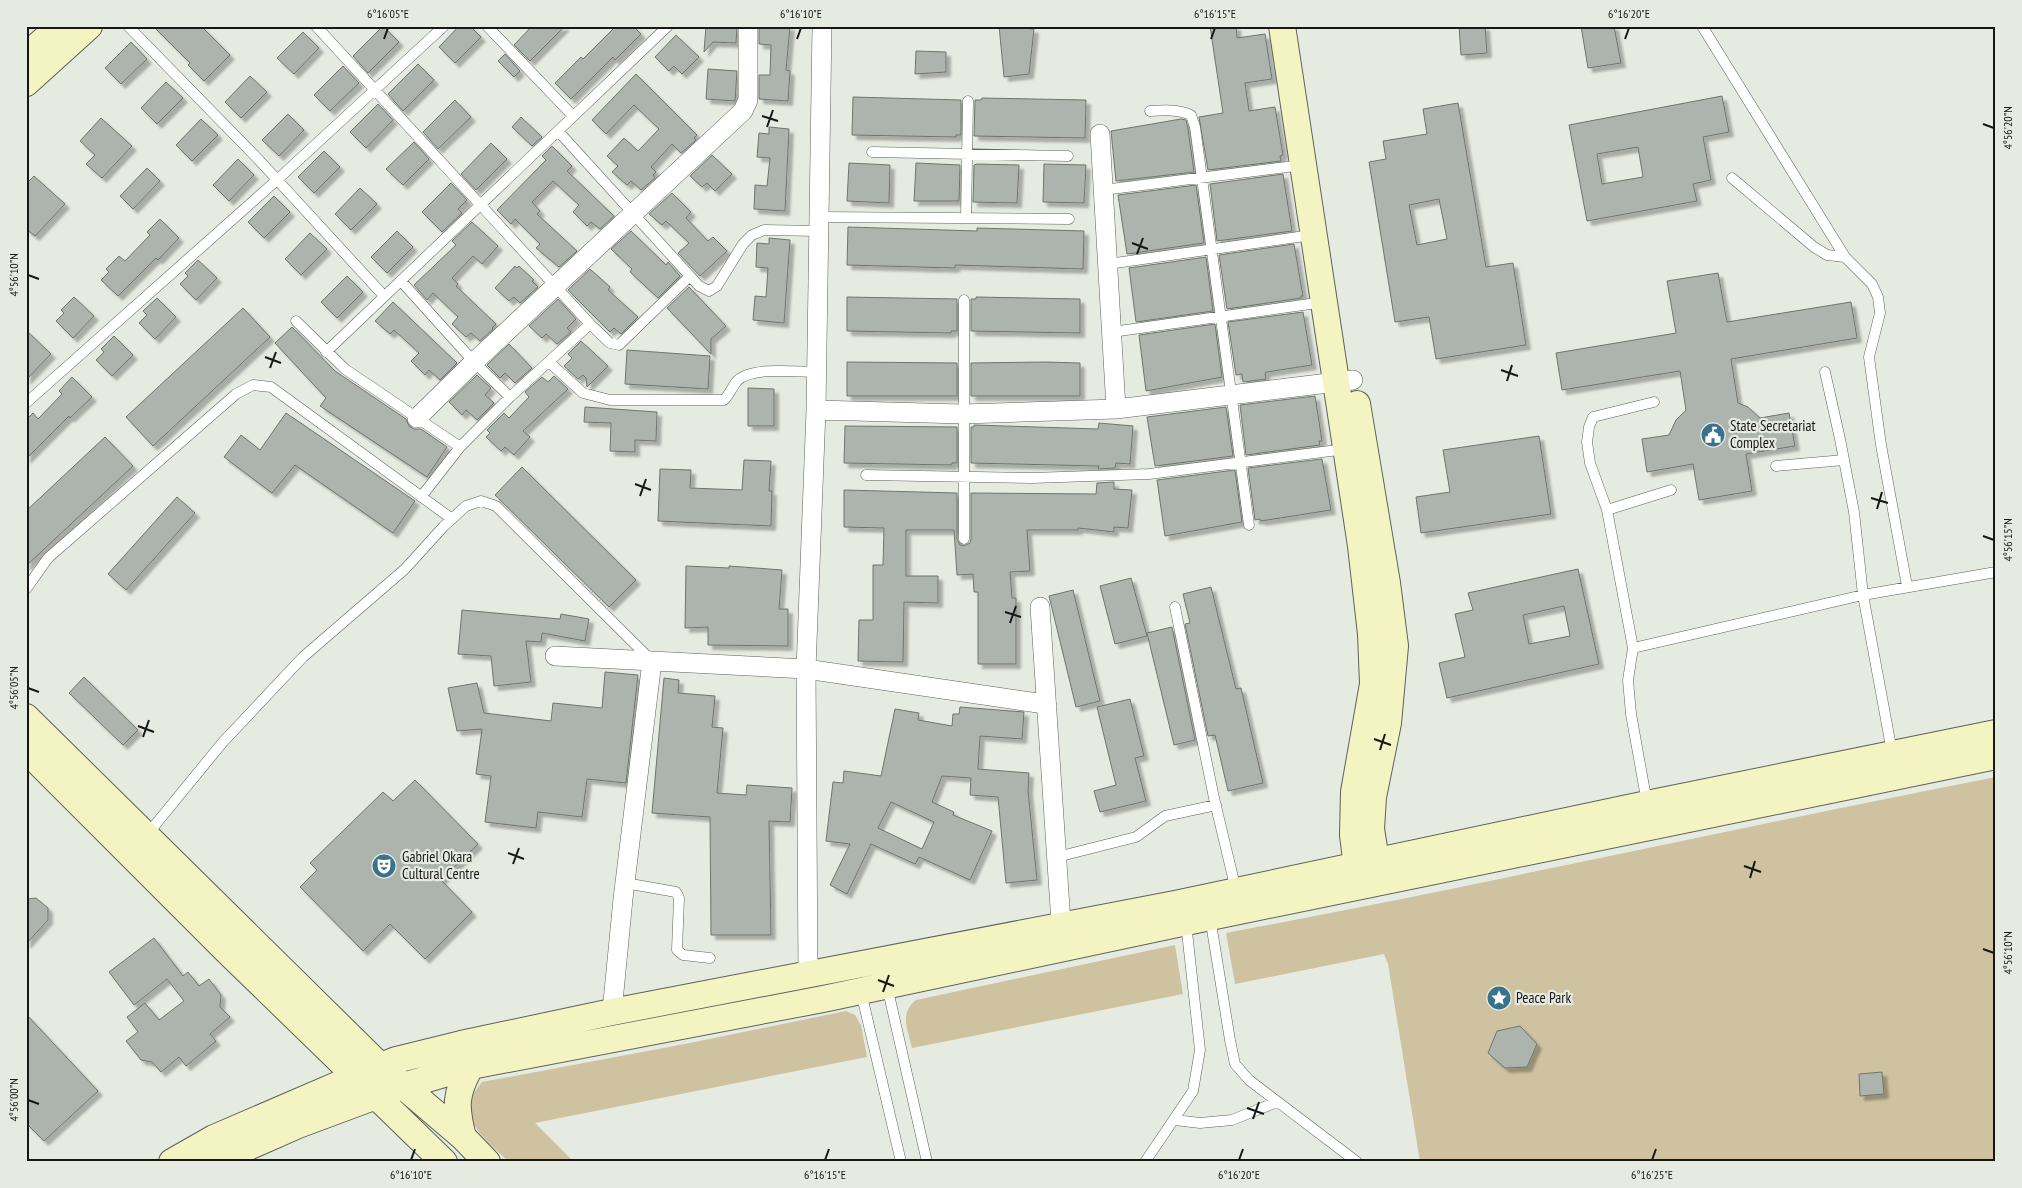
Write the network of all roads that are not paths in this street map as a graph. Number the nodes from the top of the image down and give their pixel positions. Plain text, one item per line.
1 (60, 26) edge
2 (89, 26) edge
3 (128, 26) edge
4 (316, 26) edge
5 (444, 26) edge
6 (487, 26) edge
7 (668, 26) edge
8 (748, 26) edge
9 (822, 26) edge
10 (1282, 26) edge
11 (1299, 26) edge
12 (1702, 26) edge
13 (26, 56) edge
14 (26, 83) edge
15 (375, 90) junction
16 (968, 101) dead end
17 (1150, 111) dead end
18 (574, 116) junction
19 (558, 131) junction
20 (1100, 134) dead end
21 (872, 152) dead end
22 (967, 155) junction
23 (1068, 156) dead end
24 (1303, 165) junction
25 (1201, 178) junction
26 (1732, 178) dead end
27 (277, 180) junction
28 (1103, 190) junction
29 (481, 204) junction
30 (633, 214) junction
31 (966, 218) junction
32 (1069, 219) dead end
33 (819, 224) junction
34 (1314, 235) junction
35 (1210, 250) junction
36 (1845, 257) junction
37 (1108, 264) junction
38 (690, 276) junction
39 (401, 281) junction
40 (555, 286) junction
41 (384, 296) junction
42 (964, 300) dead end
43 (1324, 302) junction
44 (1222, 317) junction
45 (296, 321) dead end
46 (590, 324) junction
47 (1112, 332) junction
48 (326, 352) junction
49 (474, 362) junction
50 (549, 362) junction
51 (817, 372) junction
52 (1825, 372) dead end
53 (1344, 380) junction
54 (1232, 394) junction
55 (510, 397) junction
56 (26, 402) edge
57 (1654, 402) dead end
58 (1116, 409) junction
59 (816, 410) junction
60 (963, 414) junction
61 (417, 418) junction
62 (460, 447) junction
63 (1346, 449) junction
64 (1844, 460) junction
65 (1241, 463) junction
66 (1776, 466) dead end
67 (866, 475) dead end
68 (964, 477) junction
69 (1671, 490) dead end
70 (421, 496) junction
71 (1607, 510) junction
72 (452, 519) junction
73 (1249, 525) dead end
74 (964, 538) dead end
75 (1996, 572) edge
76 (1907, 586) junction
77 (26, 589) edge
78 (1864, 595) junction
79 (1040, 607) dead end
80 (1174, 607) dead end
81 (1633, 648) junction
82 (555, 656) dead end
83 (652, 661) junction
84 (806, 669) junction
85 (1047, 706) junction
86 (26, 717) edge
87 (1996, 733) edge
88 (31, 746) edge
89 (1892, 753) junction
90 (1996, 756) edge
91 (1647, 804) junction
92 (1216, 805) junction
93 (146, 837) junction
94 (1057, 857) junction
95 (1369, 874) junction
96 (625, 884) junction
97 (1236, 891) junction
98 (1198, 920) junction
99 (1062, 937) junction
100 (710, 958) dead end
101 (808, 975) junction
102 (886, 985) junction
103 (861, 991) junction
104 (612, 1012) junction
105 (471, 1066) junction
106 (380, 1067) junction
107 (356, 1077) junction
108 (403, 1086) junction
109 (376, 1097) junction
110 (1277, 1102) junction
111 (1175, 1120) junction
112 (463, 1137) junction
113 (172, 1162) edge
114 (214, 1162) edge
115 (444, 1162) edge
116 (487, 1162) edge
117 (901, 1162) edge
118 (927, 1162) edge
119 (1145, 1162) edge
120 (1357, 1162) edge

1 - 13 main road
2 - 14 main road
3 - 27 lane
4 - 15 lane
5 - 15 lane
6 - 18 lane
7 - 18 lane
8 - 30 street
9 - 33 street
10 - 24 main road
11 - 53 main road
12 - 36 lane
15 - 27 lane
15 - 29 lane
16 - 22 lane
17 - 25 lane
18 - 19 lane
19 - 29 lane
19 - 30 lane
20 - 28 street
21 - 22 lane
22 - 23 lane
22 - 31 lane
24 - 25 lane
24 - 34 main road
25 - 28 lane
25 - 35 lane
26 - 36 lane
27 - 41 lane
27 - 56 lane
28 - 37 street
29 - 39 lane
29 - 40 lane
30 - 38 lane
30 - 40 street
31 - 32 lane
31 - 33 lane
33 - 38 lane
33 - 51 street
34 - 35 lane
34 - 43 main road
35 - 37 lane
35 - 44 lane
36 - 76 lane
37 - 47 street
38 - 46 lane
39 - 41 lane
39 - 49 lane
40 - 46 lane
40 - 49 street
41 - 48 lane
42 - 60 lane
43 - 44 lane
43 - 53 main road
44 - 47 lane
44 - 54 lane
45 - 48 lane
46 - 50 lane
47 - 58 street
48 - 61 lane
49 - 55 lane
49 - 61 street
50 - 51 lane
50 - 55 lane
51 - 59 street
52 - 64 lane
53 - 54 street
53 - 63 main road
53 - 95 main road
54 - 58 street
54 - 65 lane
55 - 62 lane
57 - 71 lane
58 - 60 street
59 - 60 street
59 - 84 street
60 - 68 lane
61 - 62 lane
62 - 70 lane
63 - 65 lane
63 - 95 main road
64 - 66 lane
64 - 78 lane
65 - 68 lane
65 - 73 lane
67 - 68 lane
68 - 74 lane
69 - 71 lane
70 - 72 lane
70 - 77 lane
71 - 81 lane
72 - 83 lane
72 - 93 lane
75 - 76 lane
76 - 78 lane
78 - 81 lane
78 - 89 lane
79 - 85 street
80 - 92 lane
81 - 91 lane
82 - 83 street
83 - 84 street
83 - 96 street
84 - 85 street
84 - 101 street
85 - 94 street
86 - 88 main road
87 - 89 main road
88 - 93 main road
88 - 107 main road
89 - 91 main road
90 - 95 main road
91 - 95 main road
92 - 94 lane
92 - 97 lane
93 - 106 main road
94 - 99 street
95 - 97 main road
95 - 98 main road
96 - 100 lane
96 - 104 street
97 - 99 main road
98 - 99 main road
98 - 110 lane
98 - 111 lane
99 - 101 main road
99 - 102 main road
101 - 104 main road
102 - 103 main road
102 - 118 lane
103 - 105 main road
103 - 117 lane
104 - 106 main road
105 - 108 main road
105 - 112 main road
106 - 107 main road
106 - 108 main road
107 - 109 main road
107 - 113 main road
108 - 109 main road
108 - 112 main road
109 - 114 main road
109 - 115 main road
110 - 111 lane
110 - 120 lane
111 - 119 lane
112 - 116 main road

